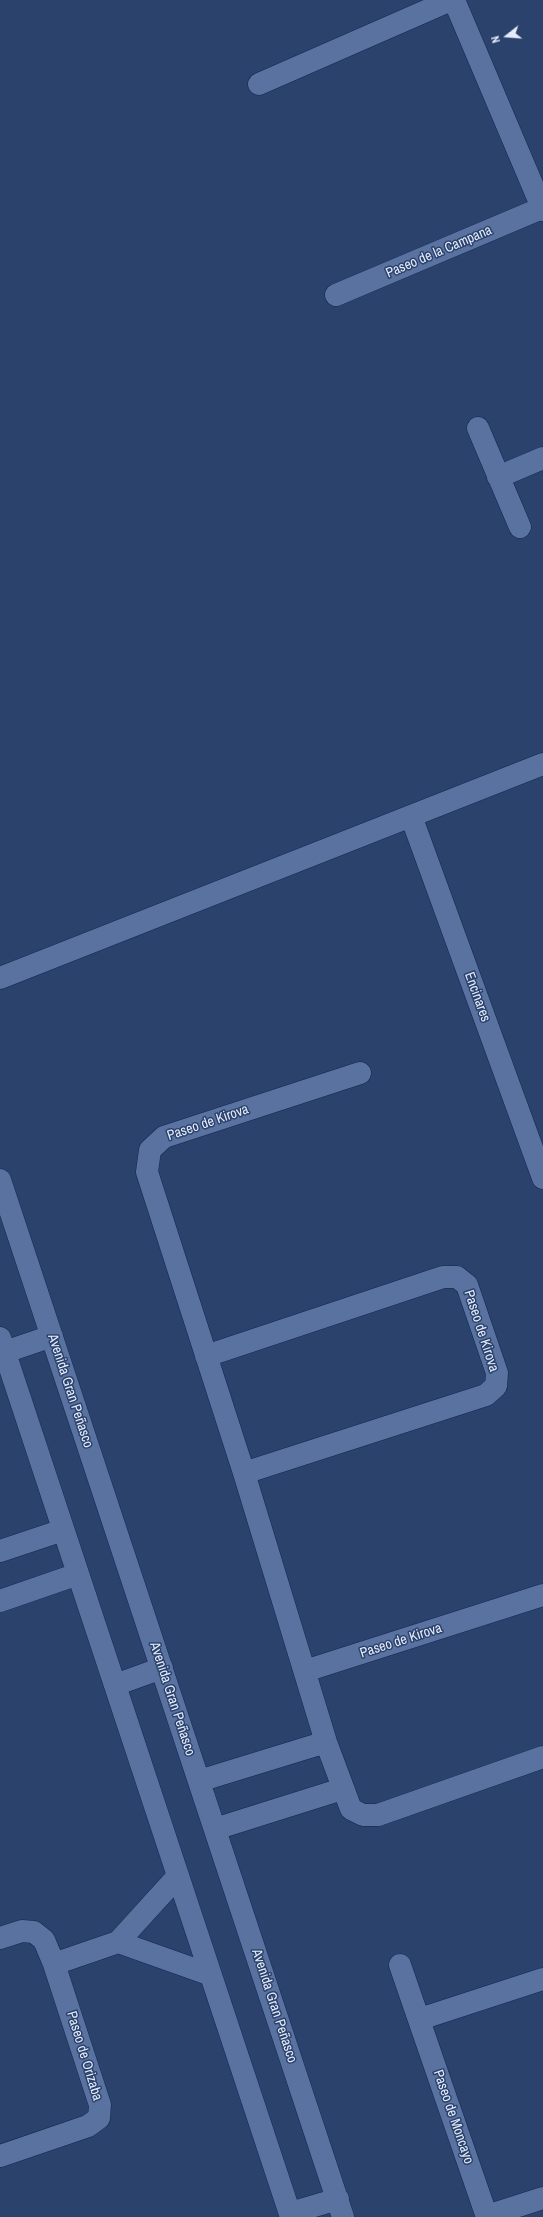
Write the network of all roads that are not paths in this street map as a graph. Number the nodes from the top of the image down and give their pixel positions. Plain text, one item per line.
1 (451, 0) edge
2 (454, 0) edge
3 (259, 84) dead end
4 (543, 209) edge
5 (336, 295) dead end
6 (478, 428) dead end
7 (543, 458) edge
8 (498, 477) junction
9 (520, 528) dead end
10 (543, 764) edge
11 (411, 816) junction
12 (0, 978) edge
13 (360, 1073) dead end
14 (543, 1178) edge
15 (0, 1180) edge
16 (52, 1336) junction
17 (2, 1345) edge
18 (206, 1356) junction
19 (244, 1473) junction
20 (63, 1530) junction
21 (0, 1551) edge
22 (78, 1574) junction
23 (543, 1596) edge
24 (0, 1601) edge
25 (162, 1668) junction
26 (304, 1671) junction
27 (115, 1686) junction
28 (326, 1742) junction
29 (543, 1757) edge
30 (199, 1781) junction
31 (342, 1789) junction
32 (214, 1828) junction
33 (178, 1876) junction
34 (0, 1938) edge
35 (118, 1942) junction
36 (54, 1964) junction
37 (400, 1965) dead end
38 (211, 1975) junction
39 (543, 1979) edge
40 (420, 2019) junction
41 (0, 2156) edge
42 (543, 2198) edge
43 (340, 2208) edge
44 (291, 2215) edge
45 (487, 2216) edge

1 - 3 street
2 - 4 street, Paseo de la Campana
4 - 5 street, Paseo de la Campana
6 - 8 street
7 - 8 street
8 - 9 street
10 - 11 street
11 - 12 street
11 - 14 street, Encinares
13 - 18 street, Paseo de Kirova
15 - 16 street, Avenida Gran Peñasco
16 - 17 street
16 - 25 street, Avenida Gran Peñasco
17 - 20 street
18 - 19 street, Paseo de Kirova
18 - 19 street, Paseo de Kirova
19 - 26 street, Paseo de Kirova
20 - 21 street
20 - 22 street
22 - 24 street
22 - 27 street
23 - 26 street, Paseo de Kirova
25 - 27 street
25 - 30 street, Avenida Gran Peñasco
26 - 28 street, Paseo de Kirova
27 - 33 street
28 - 30 street
28 - 31 street, Paseo de Kirova
29 - 31 street, Paseo de Kirova
30 - 32 street, Avenida Gran Peñasco
31 - 32 street
32 - 43 street, Avenida Gran Peñasco
33 - 35 street
33 - 38 street
34 - 36 street, Paseo de Orizaba
35 - 36 street
35 - 38 street
36 - 41 street, Paseo de Orizaba
37 - 40 street, Paseo de Moncayo
38 - 44 street
39 - 40 street
40 - 45 street, Paseo de Moncayo
42 - 45 street, Paseo de Moncayo
43 - 44 street

